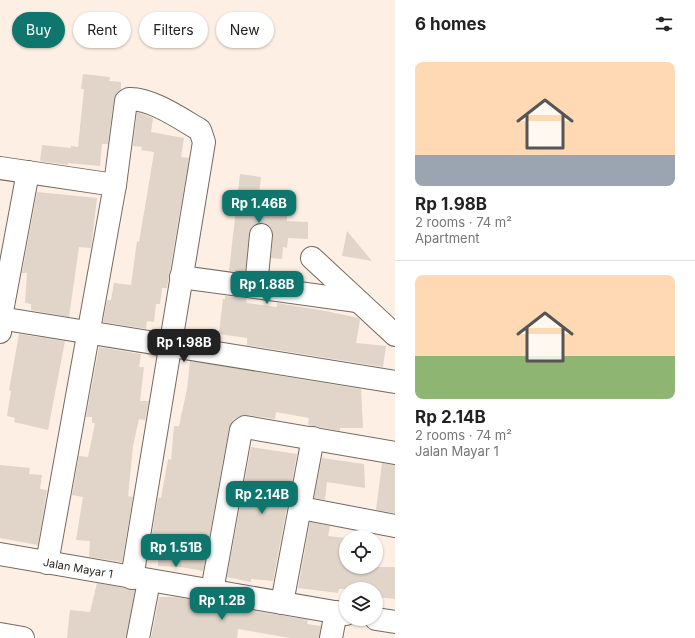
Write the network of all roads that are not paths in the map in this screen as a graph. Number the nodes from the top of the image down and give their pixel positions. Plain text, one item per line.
1 (0, 168) edge
2 (28, 172) junction
3 (115, 185) junction
4 (261, 235) dead end
5 (312, 258) dead end
6 (181, 277) junction
7 (256, 286) junction
8 (357, 301) junction
9 (1, 323) edge
10 (87, 333) junction
11 (395, 335) edge
12 (170, 347) junction
13 (395, 382) edge
14 (313, 438) junction
15 (395, 453) edge
16 (301, 508) junction
17 (395, 526) edge
18 (0, 554) edge
19 (47, 563) junction
20 (140, 579) junction
21 (212, 591) junction
22 (282, 603) junction
23 (339, 613) edge
24 (339, 618) edge
25 (383, 620) edge
26 (395, 622) edge
27 (0, 634) edge
28 (23, 638) edge
29 (138, 638) edge
30 (331, 638) edge

1 - 2 street
2 - 3 street
2 - 9 street
3 - 6 street
3 - 10 street
4 - 7 street
5 - 8 street
6 - 7 street
6 - 12 street
7 - 8 street
8 - 11 street
9 - 10 street
10 - 12 street
10 - 19 street
12 - 13 street
12 - 20 street
14 - 15 street
14 - 16 street
14 - 21 street
16 - 17 street
16 - 22 street
18 - 19 street, Jalan Mayar 1
19 - 20 street, Jalan Mayar 1
20 - 21 street, Jalan Mayar 1
20 - 29 street
21 - 22 street, Jalan Mayar 1
22 - 23 street, Jalan Mayar 1
24 - 30 street
25 - 26 street
27 - 28 street

